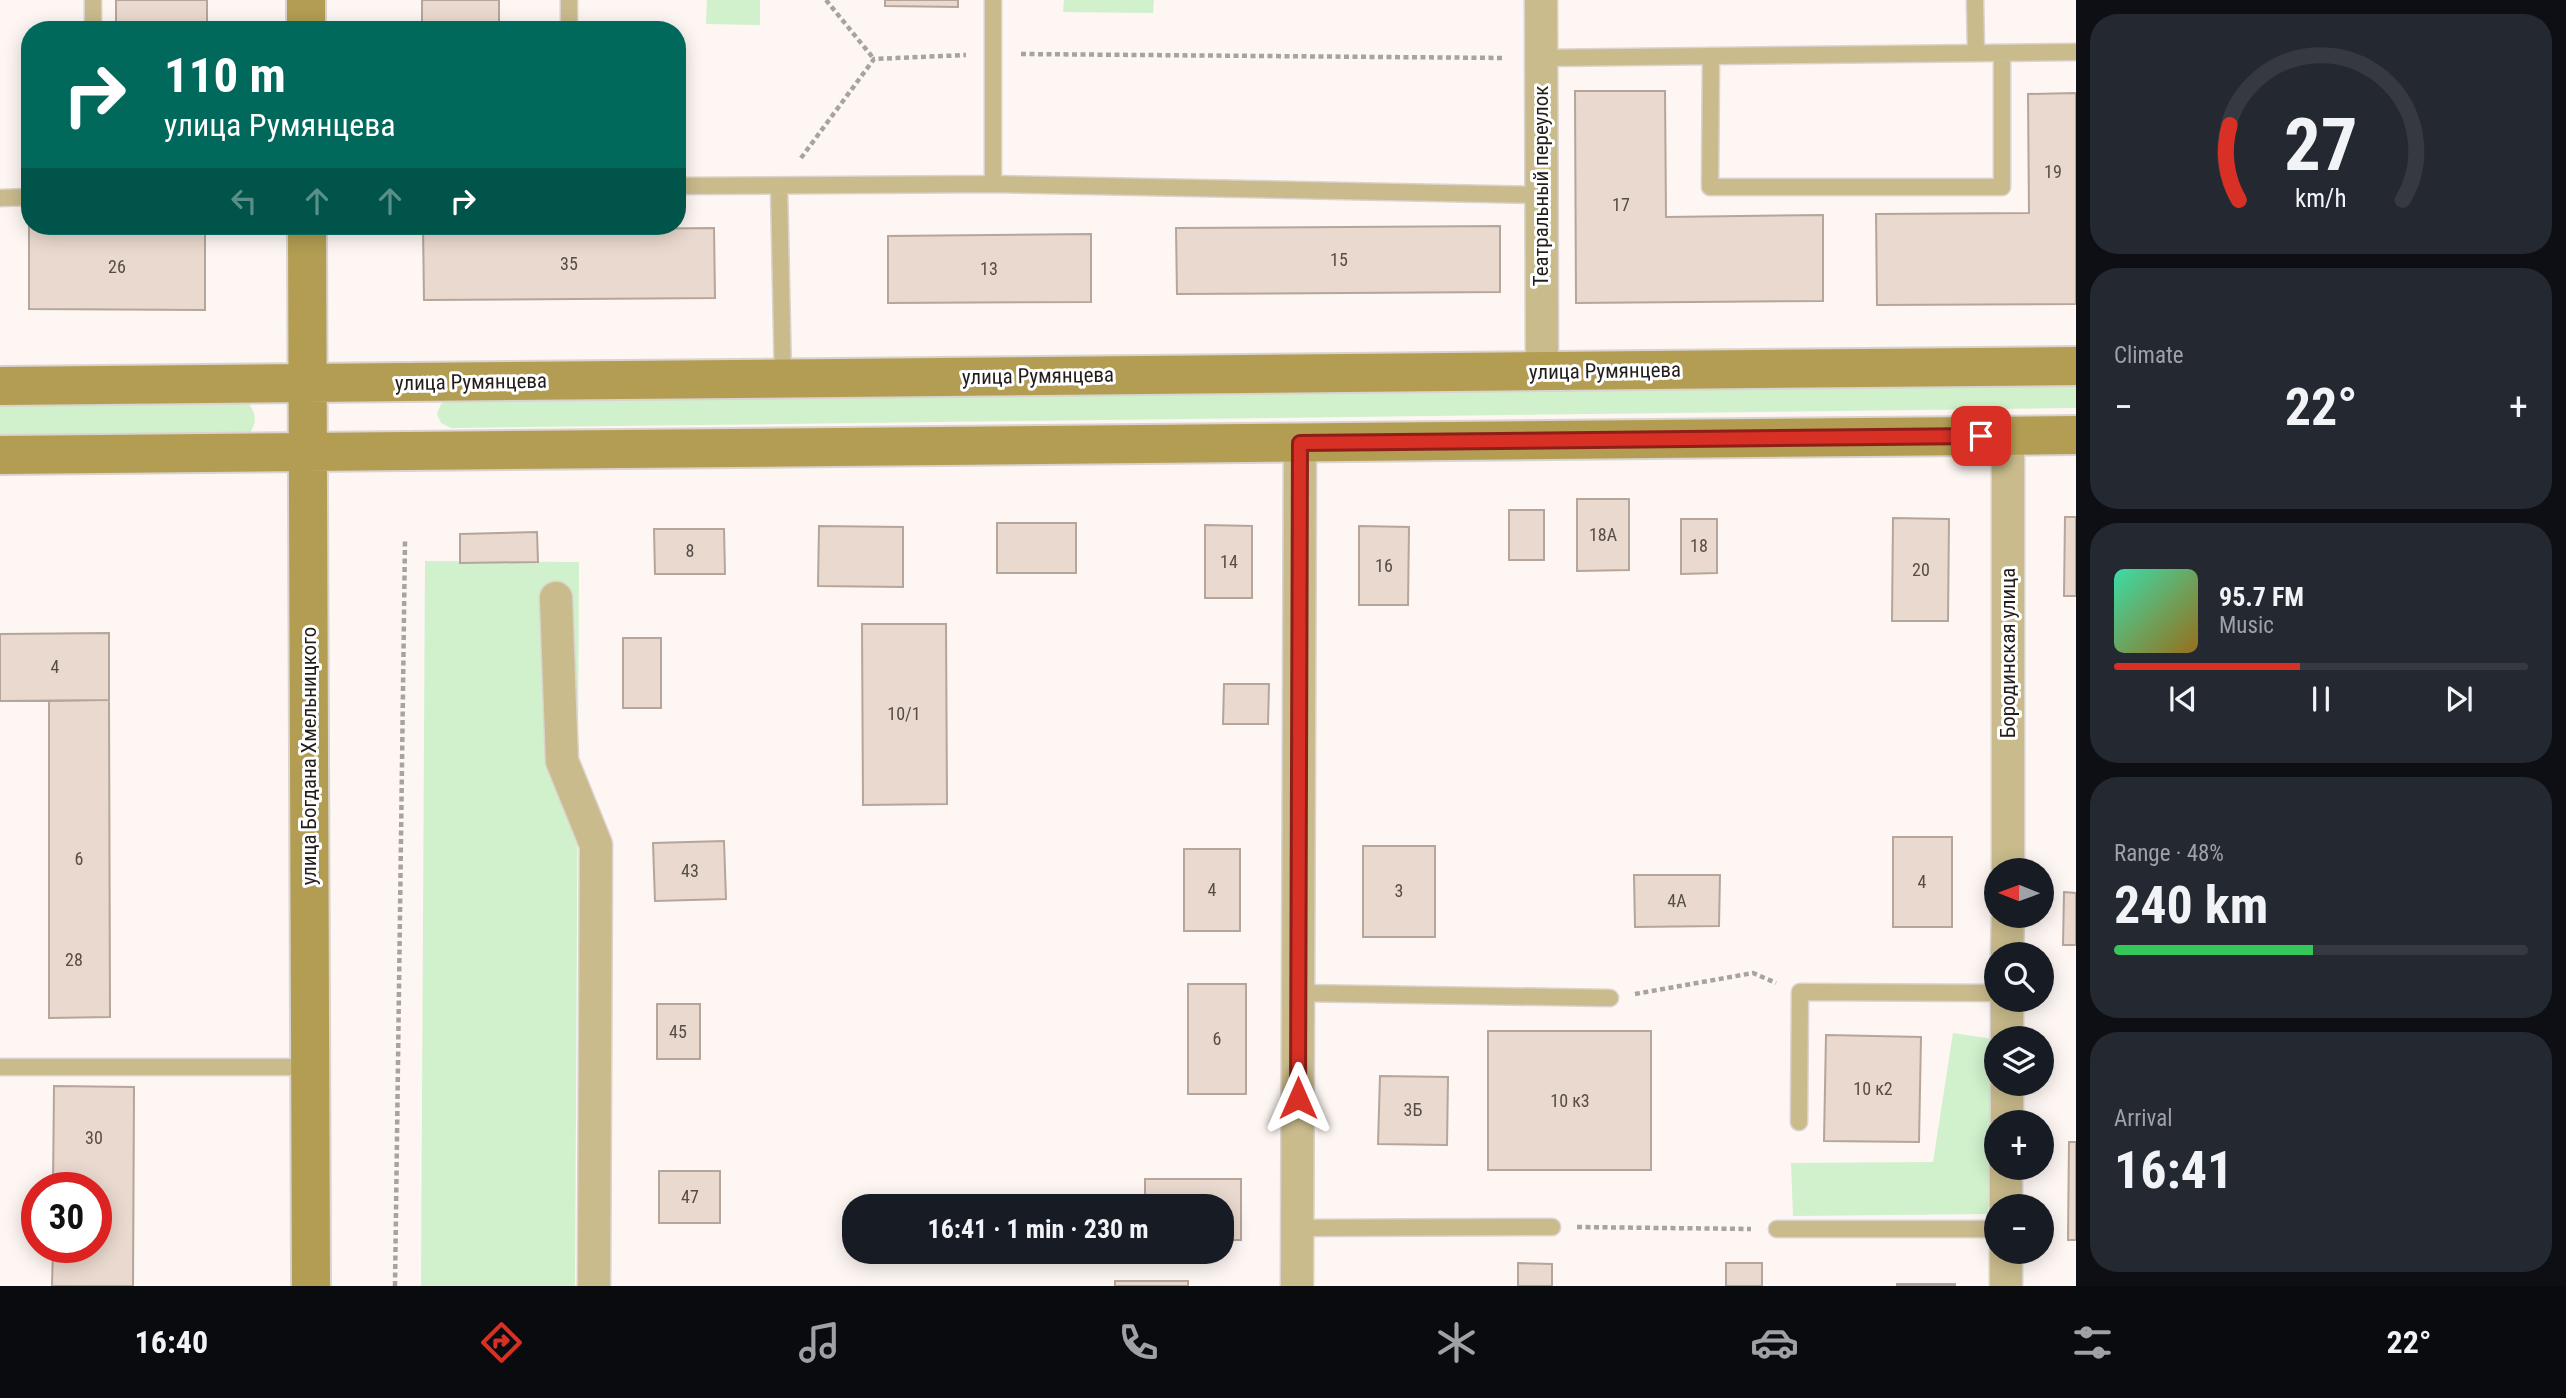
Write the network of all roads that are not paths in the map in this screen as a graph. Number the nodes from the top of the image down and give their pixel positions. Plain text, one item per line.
1 (93, 0) edge
2 (306, 0) edge
3 (569, 0) edge
4 (993, 0) edge
5 (1541, 0) edge
6 (1975, 0) edge
7 (93, 21) edge
8 (306, 21) edge
9 (569, 21) edge
10 (1976, 52) junction
11 (2076, 52) edge
12 (2002, 53) junction
13 (1711, 56) junction
14 (1541, 58) junction
15 (993, 184) junction
16 (686, 186) edge
17 (779, 187) junction
18 (1541, 195) junction
19 (21, 197) edge
20 (0, 198) edge
21 (307, 235) edge
22 (2076, 366) edge
23 (1542, 371) junction
24 (783, 379) junction
25 (308, 384) junction
26 (0, 386) edge
27 (2076, 435) edge
28 (2008, 436) junction
29 (1300, 443) junction
30 (308, 453) junction
31 (0, 455) edge
32 (556, 598) dead end
33 (2008, 858) edge
34 (1299, 993) junction
35 (1984, 993) edge
36 (1611, 998) road end
37 (0, 1067) edge
38 (310, 1067) junction
39 (1799, 1122) dead end
40 (1552, 1227) road end
41 (1297, 1228) junction
42 (1777, 1229) road end
43 (1984, 1229) edge
44 (2006, 1264) edge
45 (311, 1286) edge
46 (594, 1286) edge
47 (1297, 1286) edge
48 (2006, 1286) edge

1 - 7 lane
2 - 8 main road
3 - 9 lane
4 - 15 lane
5 - 14 street, Театральный переулок
6 - 10 lane
10 - 12 lane
10 - 13 lane
11 - 12 lane
12 - 13 lane
13 - 14 lane
14 - 18 street, Театральный переулок
15 - 17 lane
15 - 18 lane
16 - 17 lane
17 - 24 lane
18 - 23 street, Театральный переулок
19 - 20 lane
21 - 25 main road, улица Богдана Хмельницкого
22 - 23 main road, улица Румянцева
23 - 24 main road, улица Румянцева
24 - 25 main road, улица Румянцева
25 - 26 main road, улица Румянцева
25 - 30 main road, улица Богдана Хмельницкого
27 - 28 main road
28 - 29 main road
28 - 33 street, Бородинская улица
29 - 30 main road
29 - 34 street
30 - 31 main road
30 - 38 main road, улица Богдана Хмельницкого
32 - 46 street
34 - 36 lane
34 - 41 street
35 - 39 lane
37 - 38 lane
38 - 45 main road, улица Богдана Хмельницкого
40 - 41 lane
41 - 47 street
42 - 43 lane
44 - 48 street

